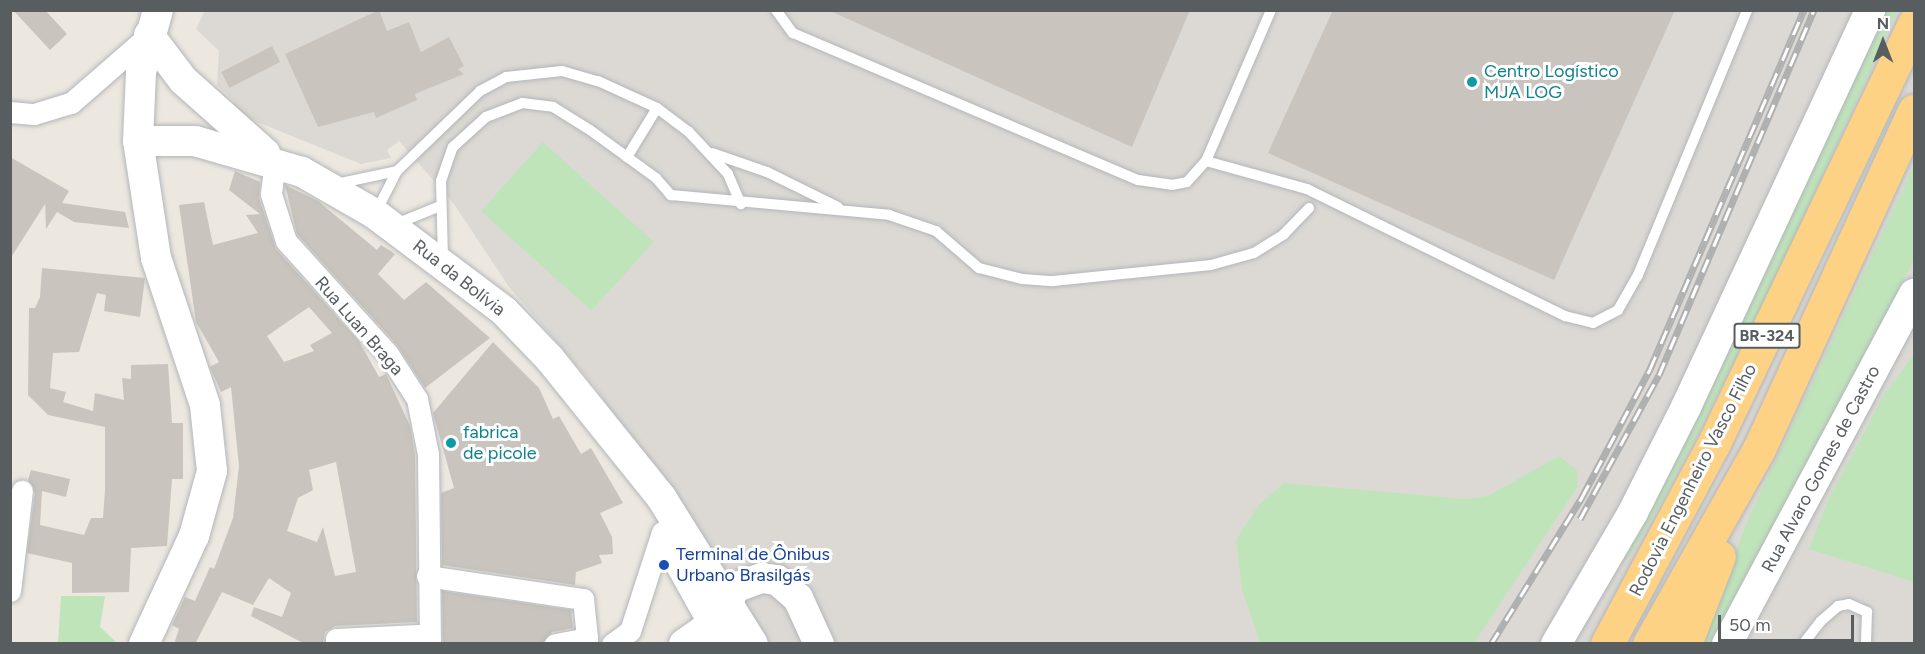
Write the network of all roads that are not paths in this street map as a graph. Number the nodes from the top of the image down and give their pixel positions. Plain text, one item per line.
1 (776, 10) edge
2 (1270, 10) edge
3 (1747, 10) edge
4 (1869, 10) edge
5 (154, 23) edge
6 (1914, 23) edge
7 (657, 108) junction
8 (1914, 111) edge
9 (10, 112) edge
10 (138, 141) junction
11 (711, 153) junction
12 (627, 157) junction
13 (275, 161) junction
14 (1206, 161) junction
15 (397, 171) junction
16 (328, 186) junction
17 (741, 204) junction
18 (440, 206) junction
19 (1309, 208) dead end
20 (841, 209) junction
21 (383, 220) junction
22 (444, 264) junction
23 (1914, 294) edge
24 (610, 436) junction
25 (1758, 449) junction
26 (22, 491) dead end
27 (662, 532) junction
28 (697, 573) junction
29 (427, 576) junction
30 (10, 591) edge
31 (727, 598) junction
32 (721, 638) edge
33 (424, 639) edge
34 (1556, 643) edge
35 (144, 644) edge
36 (336, 644) edge
37 (555, 644) edge
38 (612, 644) edge
39 (676, 644) edge
40 (684, 644) edge
41 (753, 644) edge
42 (819, 644) edge
43 (1607, 644) edge
44 (1649, 644) edge
45 (1685, 644) edge
46 (1727, 644) edge
47 (1803, 644) edge
48 (1866, 644) edge

1 - 14 lane
2 - 14 lane
3 - 14 lane
4 - 34 main road
5 - 9 street
5 - 10 main road
5 - 13 main road, Rua da Bolívia
6 - 43 highway, Rodovia Engenheiro Vasco Filho / BR-324
7 - 11 lane
7 - 12 lane
7 - 15 lane
8 - 25 highway, BR-324
10 - 13 main road, Rua da Bolívia
10 - 35 main road
11 - 17 lane
11 - 20 lane
12 - 17 lane
12 - 18 lane
13 - 16 main road, Rua da Bolívia
13 - 29 street, Rua Luan Braga
15 - 16 lane
15 - 21 lane
16 - 21 main road, Rua da Bolívia
17 - 20 lane
18 - 21 lane
18 - 22 lane
19 - 20 lane
21 - 22 main road, Rua da Bolívia
22 - 24 main road, Rua da Bolívia
23 - 46 main road, Rua Alvaro Gomes de Castro
24 - 27 main road, Rua da Bolívia
24 - 28 main road, Rua da Bolívia
25 - 44 highway, BR-324
25 - 45 highway
26 - 30 street
27 - 28 main road, Rua da Bolívia
27 - 38 street
28 - 31 main road, Rua da Bolívia
28 - 32 main road, Rua da Bolívia
28 - 39 main road
29 - 33 street, Rua Luan Braga
29 - 37 street
31 - 32 main road
31 - 41 main road, Rua da Bolívia
31 - 42 main road
32 - 40 main road
33 - 36 street
47 - 48 lane

